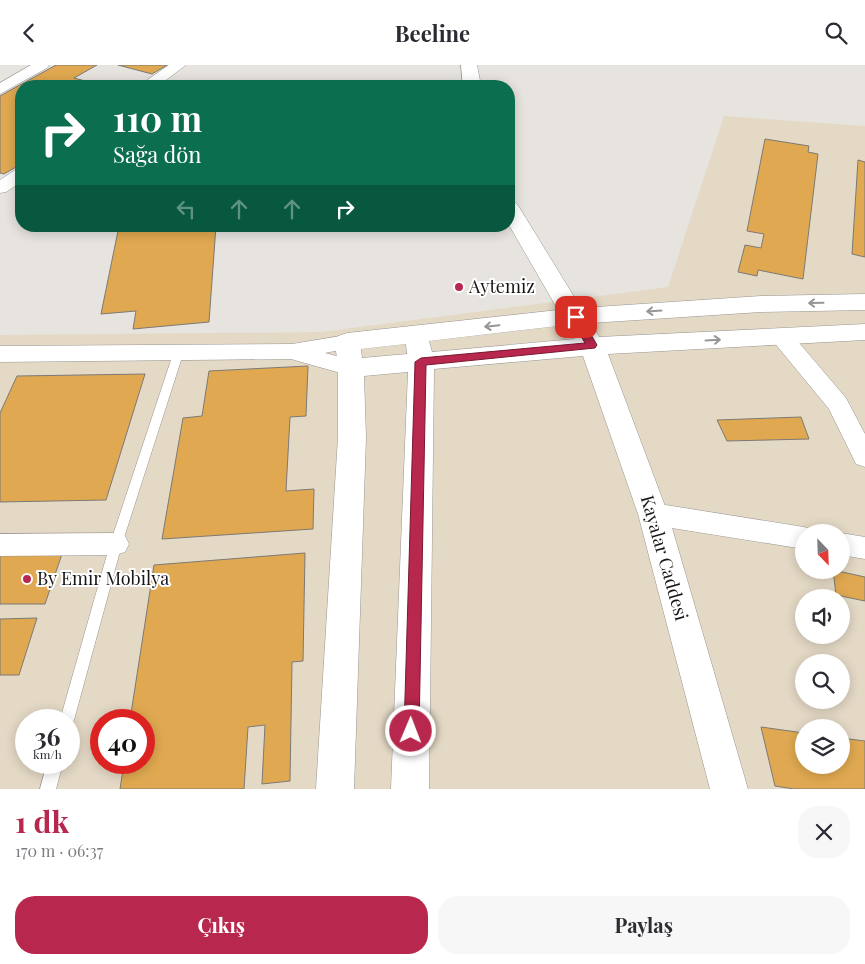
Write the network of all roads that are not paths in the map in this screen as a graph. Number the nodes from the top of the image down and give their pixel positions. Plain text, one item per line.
1 (42, 65) edge
2 (178, 65) edge
3 (469, 65) edge
4 (15, 80) edge
5 (16, 80) edge
6 (157, 80) edge
7 (471, 80) edge
8 (0, 89) edge
9 (15, 178) edge
10 (0, 188) edge
11 (515, 217) edge
12 (865, 302) edge
13 (584, 331) junction
14 (865, 332) edge
15 (781, 336) junction
16 (419, 348) junction
17 (179, 351) junction
18 (0, 354) edge
19 (349, 355) junction
20 (865, 457) edge
21 (653, 514) junction
22 (795, 537) edge
23 (116, 544) junction
24 (0, 545) edge
25 (850, 546) edge
26 (865, 548) edge
27 (70, 709) edge
28 (52, 774) edge
29 (48, 789) edge
30 (334, 789) edge
31 (410, 789) edge
32 (729, 789) edge

1 - 5 street
2 - 6 street
3 - 7 street
4 - 8 street
9 - 10 street
11 - 13 street, Kayalar Caddesi
12 -> 13 street
13 -> 15 street
13 - 16 street
13 -> 16 street
13 - 21 street, Kayalar Caddesi
14 - 15 street
15 - 20 street
16 - 19 street
16 - 31 street
17 - 18 street
17 - 19 street
17 - 23 lane
19 - 30 street
21 - 22 street
21 - 32 street, Kayalar Caddesi
23 - 24 street
23 - 27 lane
25 - 26 street
28 - 29 lane

